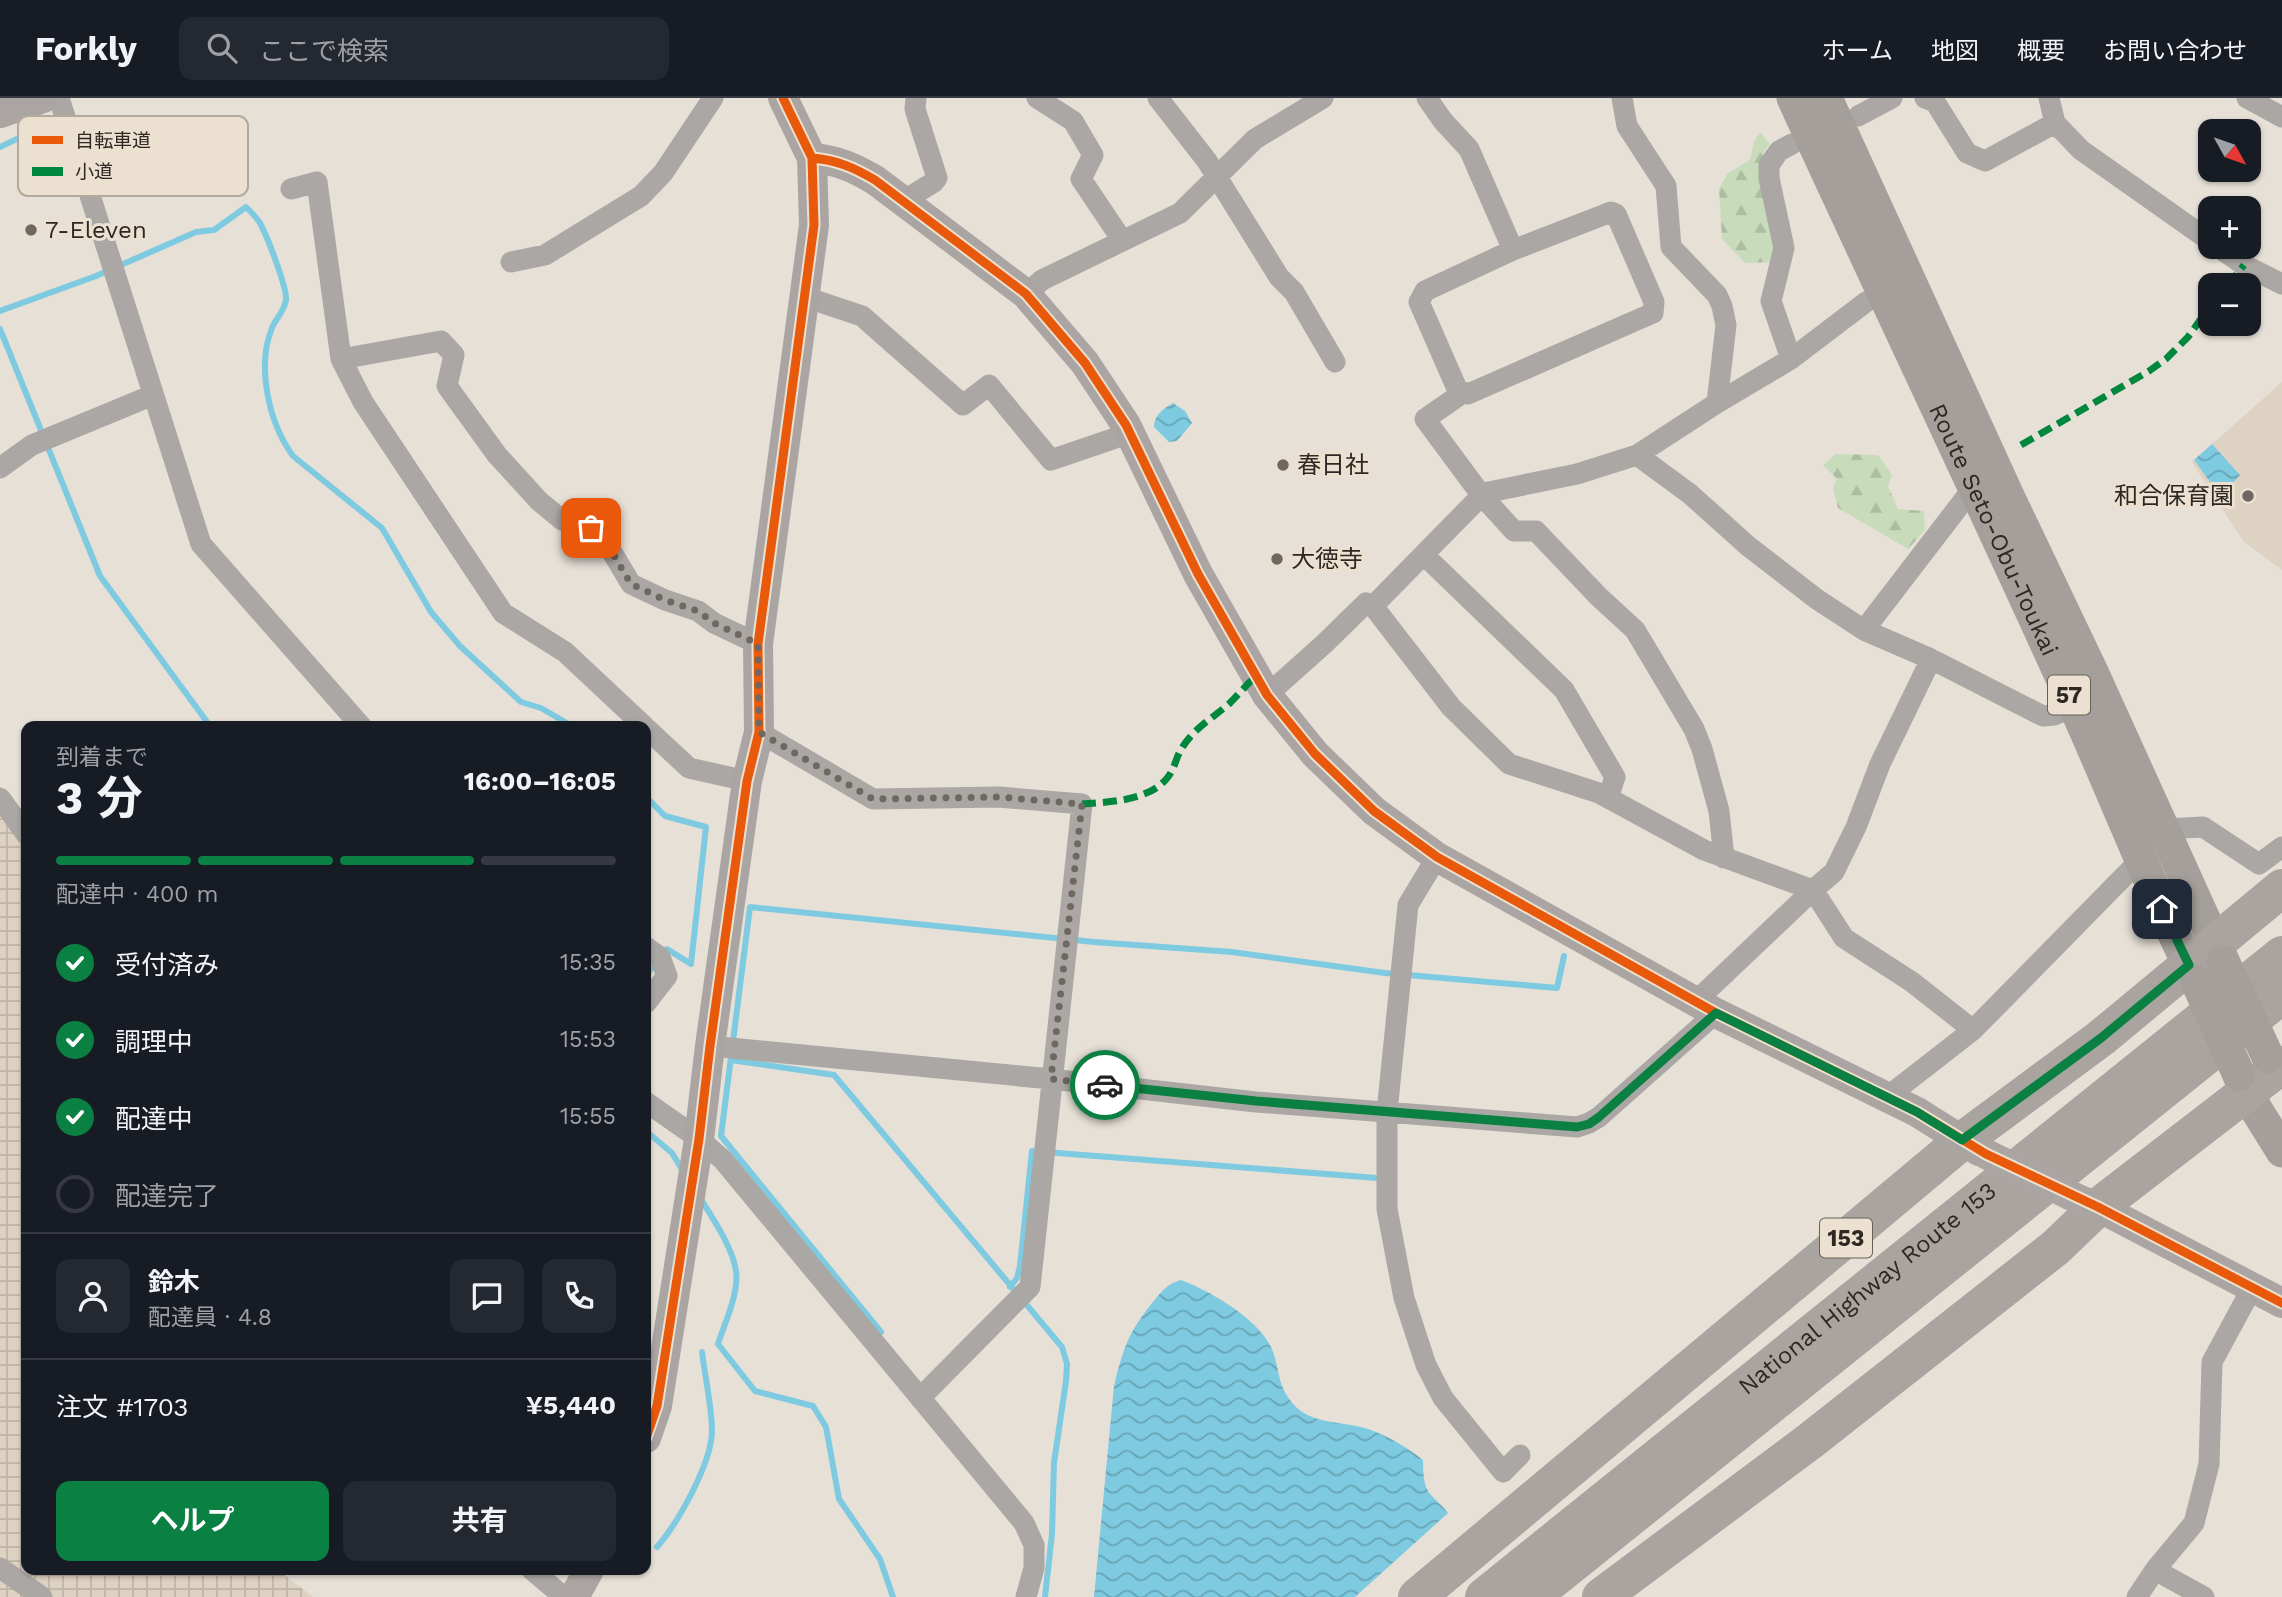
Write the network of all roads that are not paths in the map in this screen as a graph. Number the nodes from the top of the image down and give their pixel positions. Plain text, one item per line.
1 (43, 98) edge
2 (59, 98) edge
3 (712, 98) edge
4 (783, 98) edge
5 (916, 98) edge
6 (1037, 98) edge
7 (1158, 98) edge
8 (1323, 98) edge
9 (1427, 98) edge
10 (1622, 98) edge
11 (1770, 98) edge
12 (1793, 98) edge
13 (1826, 98) edge
14 (1892, 98) edge
15 (1925, 98) edge
16 (2049, 98) edge
17 (2247, 98) edge
18 (1853, 107) edge
19 (0, 113) edge
20 (65, 116) edge
21 (2282, 117) edge
22 (2055, 122) junction
23 (1792, 144) junction
24 (812, 158) junction
25 (1216, 176) junction
26 (291, 189) dead end
27 (90, 196) edge
28 (903, 201) junction
29 (2198, 233) edge
30 (1122, 240) junction
31 (1513, 250) junction
32 (2235, 259) edge
33 (511, 262) dead end
34 (2282, 284) edge
35 (1026, 294) junction
36 (805, 297) junction
37 (1866, 302) junction
38 (341, 359) junction
39 (1791, 359) junction
40 (1335, 362) dead end
41 (1464, 393) junction
42 (153, 395) junction
43 (1717, 403) junction
44 (1952, 403) junction
45 (1130, 433) junction
46 (1637, 455) junction
47 (0, 468) edge
48 (1973, 488) junction
49 (1482, 496) junction
50 (2009, 498) junction
51 (1424, 555) junction
52 (1373, 606) junction
53 (1864, 630) junction
54 (758, 644) junction
55 (1931, 659) junction
56 (1268, 695) junction
57 (2075, 707) junction
58 (357, 721) edge
59 (639, 721) edge
60 (759, 732) junction
61 (651, 733) edge
62 (747, 781) junction
63 (0, 798) edge
64 (1608, 799) junction
65 (21, 827) edge
66 (2163, 829) junction
67 (2282, 847) edge
68 (1437, 857) junction
69 (1724, 858) junction
70 (2141, 859) junction
71 (2282, 887) edge
72 (1812, 890) junction
73 (651, 951) edge
74 (2282, 955) edge
75 (2206, 963) junction
76 (2282, 995) edge
77 (651, 997) edge
78 (1706, 1007) junction
79 (1973, 1030) junction
80 (709, 1046) junction
81 (2265, 1075) edge
82 (1051, 1079) junction
83 (1887, 1097) junction
84 (651, 1105) edge
85 (1387, 1112) junction
86 (699, 1139) junction
87 (1974, 1147) junction
88 (2282, 1152) edge
89 (2090, 1204) junction
90 (2252, 1288) junction
91 (2282, 1303) edge
92 (920, 1398) junction
93 (651, 1401) edge
94 (1520, 1455) dead end
95 (0, 1568) edge
96 (2155, 1570) junction
97 (538, 1575) edge
98 (586, 1575) edge
99 (42, 1597) edge
100 (564, 1597) edge
101 (574, 1597) edge
102 (1026, 1597) edge
103 (1417, 1597) edge
104 (1484, 1597) edge
105 (1531, 1597) edge
106 (1601, 1597) edge
107 (2137, 1597) edge
108 (2204, 1597) edge

1 - 19 street
2 - 20 street
3 - 33 street
4 - 24 street
5 - 28 street
6 - 30 street
7 - 25 street
8 - 25 street
9 - 31 street
10 - 43 street
11 - 23 main road, 57
12 - 44 main road, Route Seto-Obu-Toukai / 57
13 - 44 main road, Route Seto-Obu-Toukai / 57
14 - 18 street
15 - 22 street
16 - 22 street
17 - 21 street
18 - 50 main road, 57
22 - 29 street
23 - 37 main road, 57
23 - 39 street
24 - 28 street
24 - 36 street
25 - 30 street
25 - 40 street
26 - 38 street
27 - 42 street
28 - 35 street
30 - 35 street
31 - 41 street
31 - 41 street
32 - 34 street
35 - 45 street
36 - 45 street
36 - 54 street
37 - 39 street
37 - 48 main road, 57
38 - 54 street
38 - 59 street
39 - 43 street
41 - 49 street
42 - 47 street
42 - 58 street
43 - 46 street
44 - 48 main road, Route Seto-Obu-Toukai / 57
44 - 50 main road, Route Seto-Obu-Toukai / 57
45 - 56 street
46 - 49 street
46 - 53 street
48 - 53 street
48 - 57 main road, Route Seto-Obu-Toukai / 57
49 - 51 street
49 - 69 street
50 - 66 main road, Route Seto-Obu-Toukai / 57
51 - 52 street
51 - 64 street
52 - 56 street
52 - 64 street
53 - 55 street
54 - 60 street
55 - 57 street
55 - 72 street
56 - 68 street
57 - 70 main road, Route Seto-Obu-Toukai / 57
60 - 62 street
60 - 82 street
61 - 62 street
62 - 80 street
63 - 65 street
64 - 69 street
66 - 67 street
66 - 75 main road, Route Seto-Obu-Toukai / 57
68 - 78 street
68 - 85 street
69 - 72 street
70 - 75 main road, Route Seto-Obu-Toukai / 57
70 - 79 street
71 - 75 highway, 153
72 - 78 street
72 - 79 street
73 - 77 street
74 - 104 highway, National Highway Route 153 / 153
75 - 81 main road, Route Seto-Obu-Toukai / 57, bridge
75 - 87 highway, 153
76 - 105 highway, National Highway Route 153
78 - 83 street
78 - 85 street
79 - 83 street
80 - 82 street
80 - 86 street
81 - 88 main road, Route Seto-Obu-Toukai / 57
81 - 89 highway
82 - 85 street
82 - 92 street
83 - 87 street
84 - 86 street
85 - 94 street
86 - 92 street
86 - 93 street
87 - 89 street, bridge
87 - 103 highway, 153
89 - 90 street
89 - 106 highway
90 - 91 street
90 - 96 street
92 - 102 street
95 - 99 street
96 - 107 street
96 - 108 street
97 - 100 street
98 - 101 street

